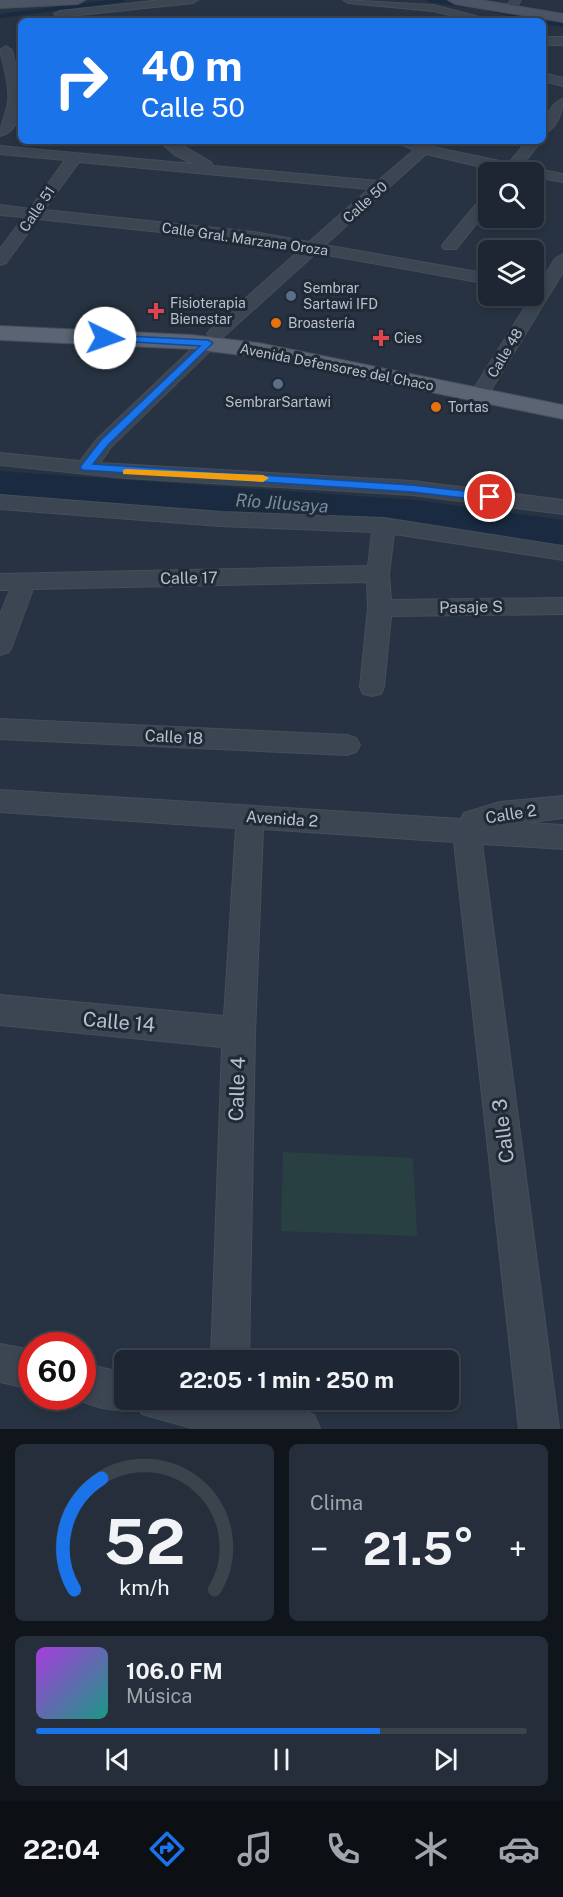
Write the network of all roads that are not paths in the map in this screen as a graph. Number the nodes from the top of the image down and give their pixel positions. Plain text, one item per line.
1 (78, 0) edge
2 (193, 0) edge
3 (348, 0) edge
4 (455, 0) edge
5 (9, 2) edge
6 (512, 5) edge
7 (60, 14) dead end
8 (476, 18) edge
9 (563, 18) edge
10 (546, 41) edge
11 (563, 41) edge
12 (18, 48) edge
13 (3, 51) edge
14 (546, 78) edge
15 (563, 82) edge
16 (18, 88) edge
17 (563, 103) edge
18 (546, 125) edge
19 (18, 126) edge
20 (2, 130) edge
21 (170, 144) edge
22 (532, 144) edge
23 (428, 145) edge
24 (0, 150) edge
25 (74, 158) junction
26 (485, 162) edge
27 (518, 162) edge
28 (221, 171) junction
29 (544, 175) edge
30 (563, 178) edge
31 (381, 186) junction
32 (0, 210) edge
33 (478, 212) edge
34 (33, 214) junction
35 (450, 246) dead end
36 (315, 247) junction
37 (563, 259) edge
38 (0, 260) edge
39 (478, 277) edge
40 (544, 282) edge
41 (544, 289) edge
42 (563, 292) edge
43 (529, 306) edge
44 (0, 324) edge
45 (0, 333) edge
46 (106, 334) junction
47 (212, 338) junction
48 (483, 390) junction
49 (563, 400) edge
50 (563, 412) edge
51 (0, 459) edge
52 (86, 467) junction
53 (0, 502) edge
54 (563, 507) edge
55 (384, 525) junction
56 (563, 553) edge
57 (378, 574) junction
58 (25, 581) junction
59 (0, 582) edge
60 (563, 606) edge
61 (380, 608) junction
62 (0, 646) edge
63 (372, 687) dead end
64 (0, 729) edge
65 (347, 745) dead end
66 (0, 801) edge
67 (563, 807) edge
68 (250, 817) junction
69 (467, 833) junction
70 (563, 837) edge
71 (0, 1011) edge
72 (239, 1033) junction
73 (230, 1350) edge
74 (0, 1362) edge
75 (18, 1366) edge
76 (96, 1385) edge
77 (114, 1390) edge
78 (236, 1410) edge
79 (300, 1429) edge
80 (539, 1429) edge

1 - 5 main road
2 - 7 street
3 - 8 street
4 - 6 main road
6 - 9 main road
10 - 11 street
12 - 13 street
13 - 16 street
14 - 15 street
16 - 20 street
17 - 18 street
19 - 20 street
21 - 28 street
22 - 27 street
23 - 26 street
23 - 31 street, Calle 50
24 - 25 street
25 - 28 street
25 - 34 street, Calle 51
28 - 31 street
29 - 30 street
31 - 36 street, Calle 50
32 - 34 street, Calle Gral. Marzana Oroza
33 - 35 street
34 - 36 street, Calle Gral. Marzana Oroza
34 - 38 street, Calle 51
36 - 39 street, Calle Gral. Marzana Oroza
36 - 47 street, Calle 50
37 - 40 street, Calle 48
41 - 42 street
43 - 48 street, Calle 48
44 - 46 main road, Avenida Defensores del Chaco
45 - 46 main road, Avenida Defensores del Chaco
46 - 47 main road, Avenida Defensores del Chaco
47 - 48 main road, Avenida Defensores del Chaco
47 - 52 street, Calle 50
48 - 49 main road, Avenida Defensores del Chaco
48 - 50 main road, Avenida Defensores del Chaco
51 - 52 street
52 - 54 street
53 - 55 street
55 - 56 street
55 - 57 street
57 - 58 street, Calle 17
57 - 61 street
58 - 59 street, Calle 17
58 - 62 street
60 - 61 street, Pasaje S
61 - 63 street
64 - 65 street, Calle 18
66 - 68 street, Avenida 2
67 - 69 street, Calle 2
68 - 69 street, Avenida 2
68 - 72 street, Calle 4
69 - 70 street, Avenida 2
69 - 80 street, Calle 3
71 - 72 street, Calle 14
72 - 73 street, Calle 4
74 - 75 street
76 - 77 street
78 - 79 street

